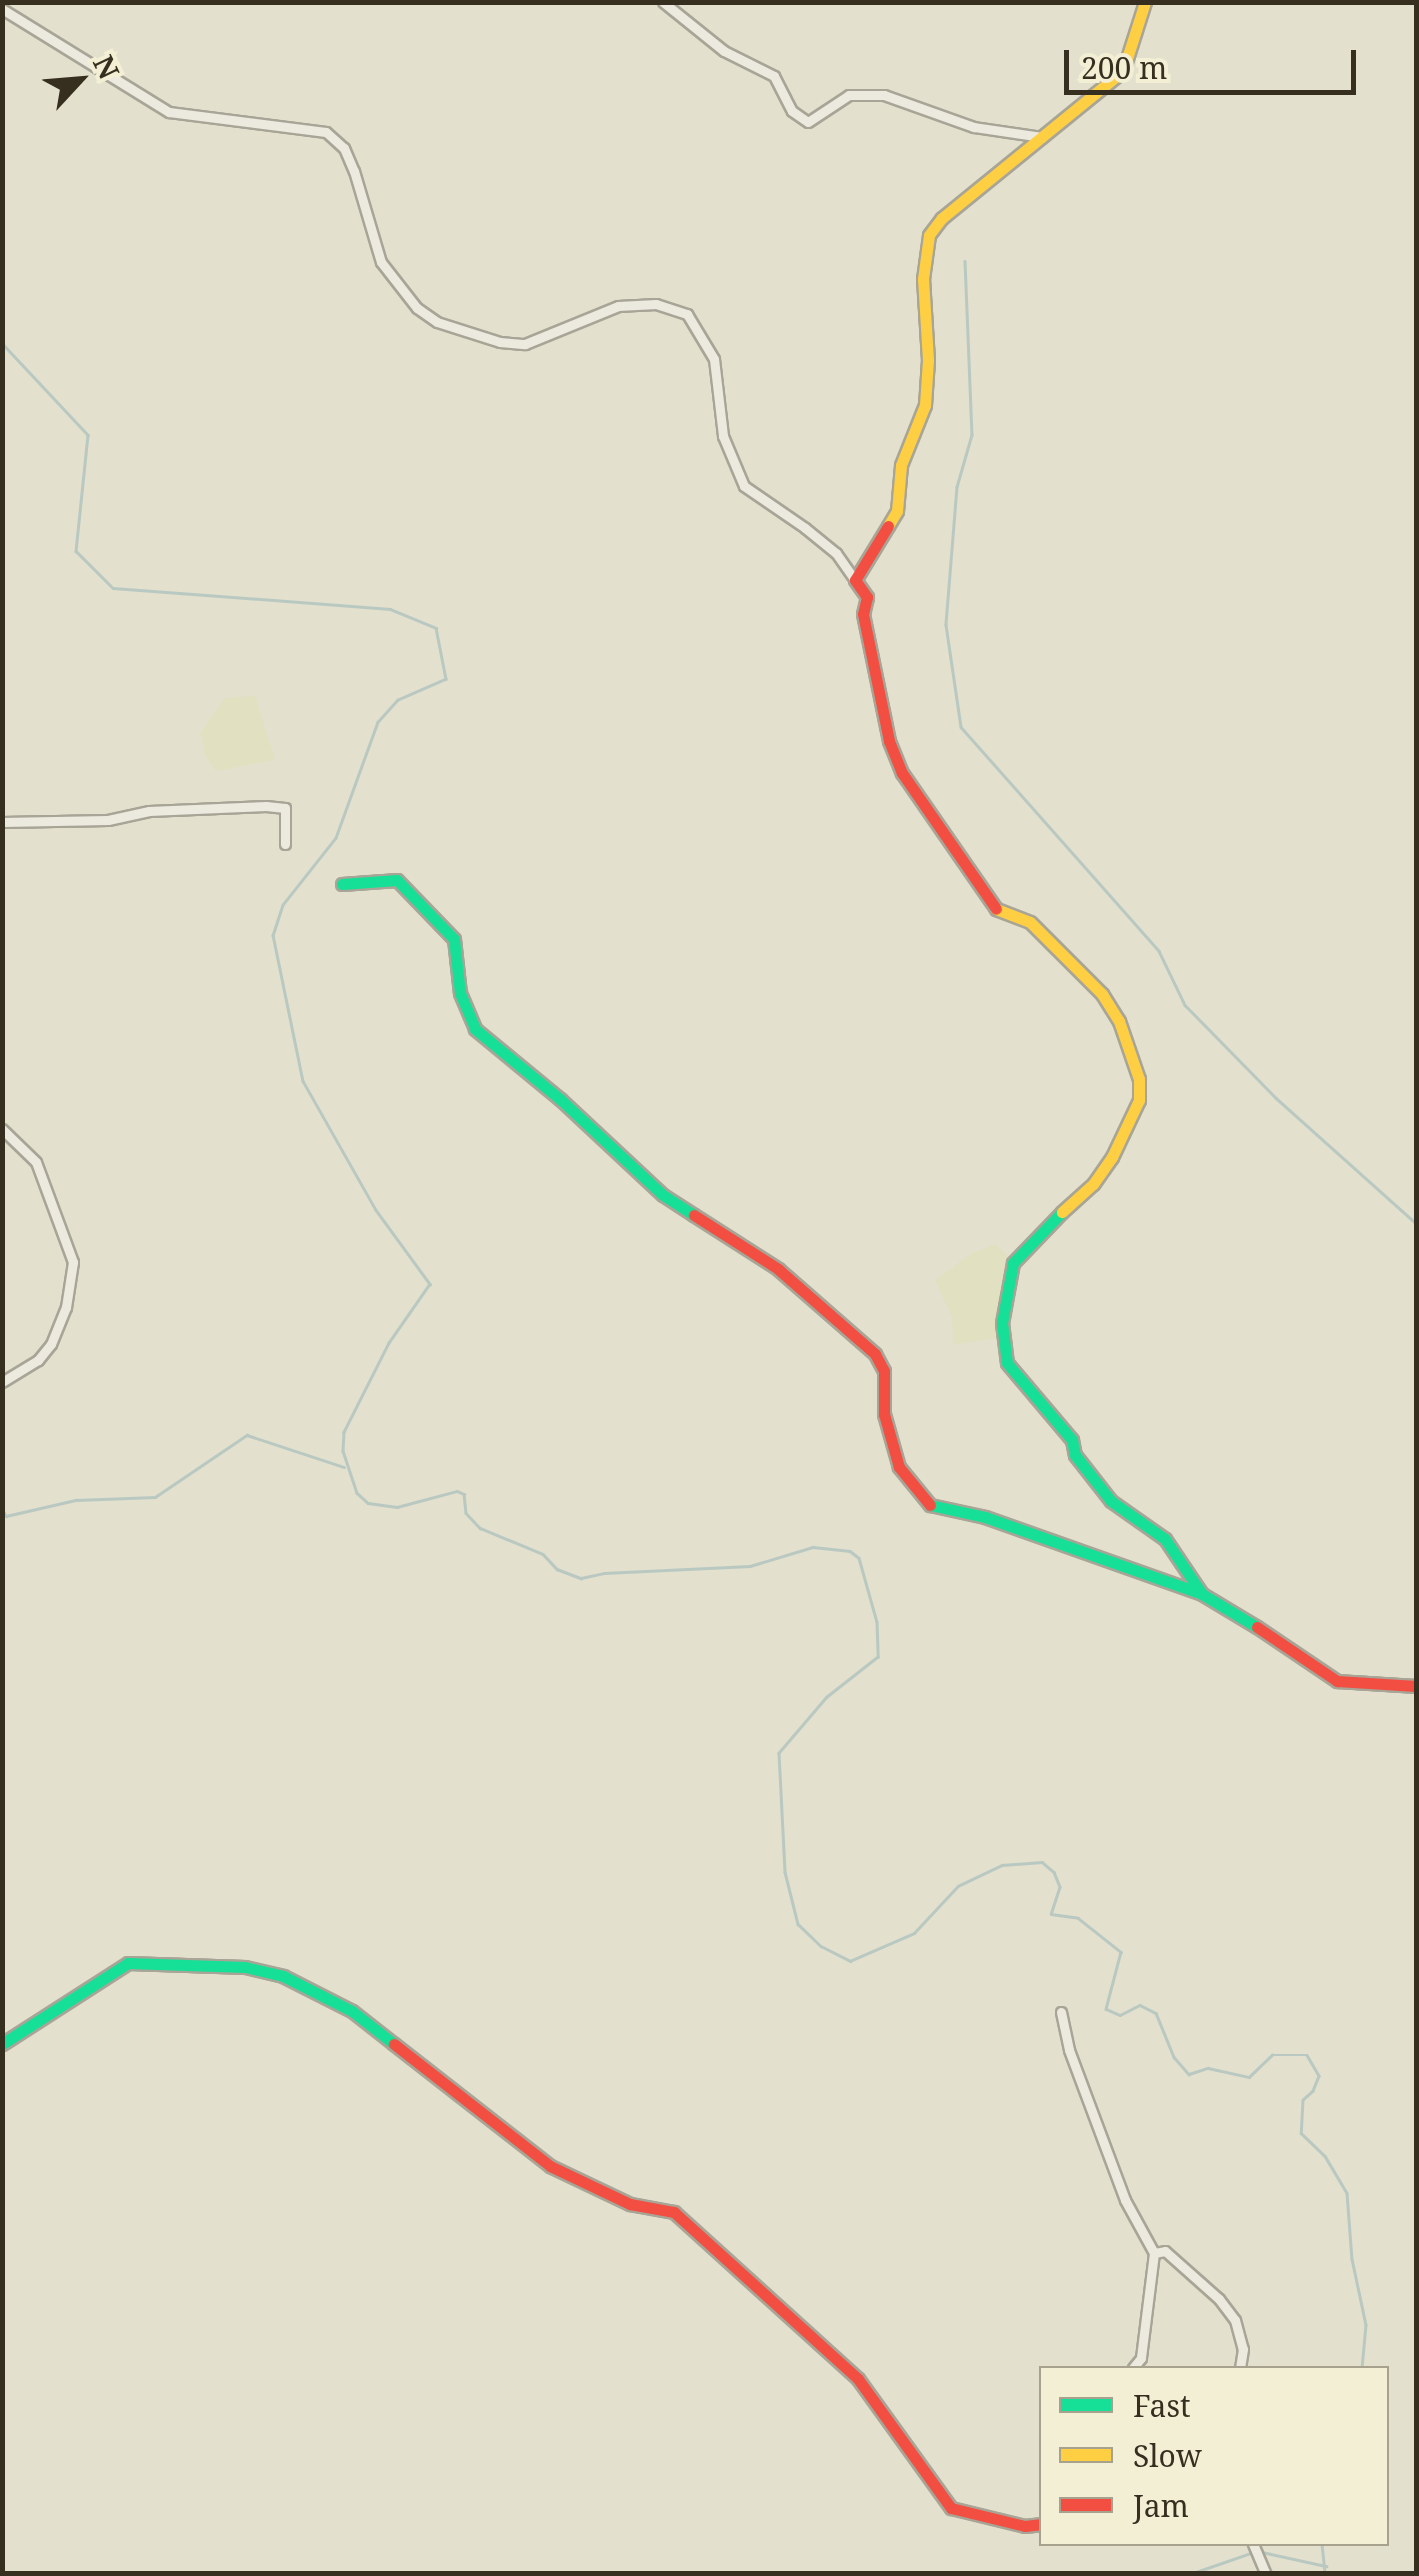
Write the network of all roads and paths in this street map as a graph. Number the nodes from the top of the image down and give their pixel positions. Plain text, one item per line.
1 (663, 2) edge
2 (1144, 2) edge
3 (2, 8) edge
4 (1042, 138) junction
5 (855, 580) junction
6 (2, 822) edge
7 (285, 844) dead end
8 (342, 884) dead end
9 (2, 1130) edge
10 (2, 1382) edge
11 (1202, 1594) junction
12 (1416, 1686) edge
13 (1061, 2012) dead end
14 (2, 2044) edge
15 (1154, 2253) junction
16 (1134, 2366) edge
17 (1240, 2366) edge
18 (1039, 2524) edge
19 (1254, 2546) edge
20 (1266, 2574) edge

1 - 4 street
2 - 4 street
3 - 5 street
4 - 5 street
5 - 11 street
6 - 7 street
8 - 11 street
9 - 10 street
11 - 12 street
13 - 15 street
14 - 18 street
15 - 16 street
15 - 17 street
19 - 20 street

